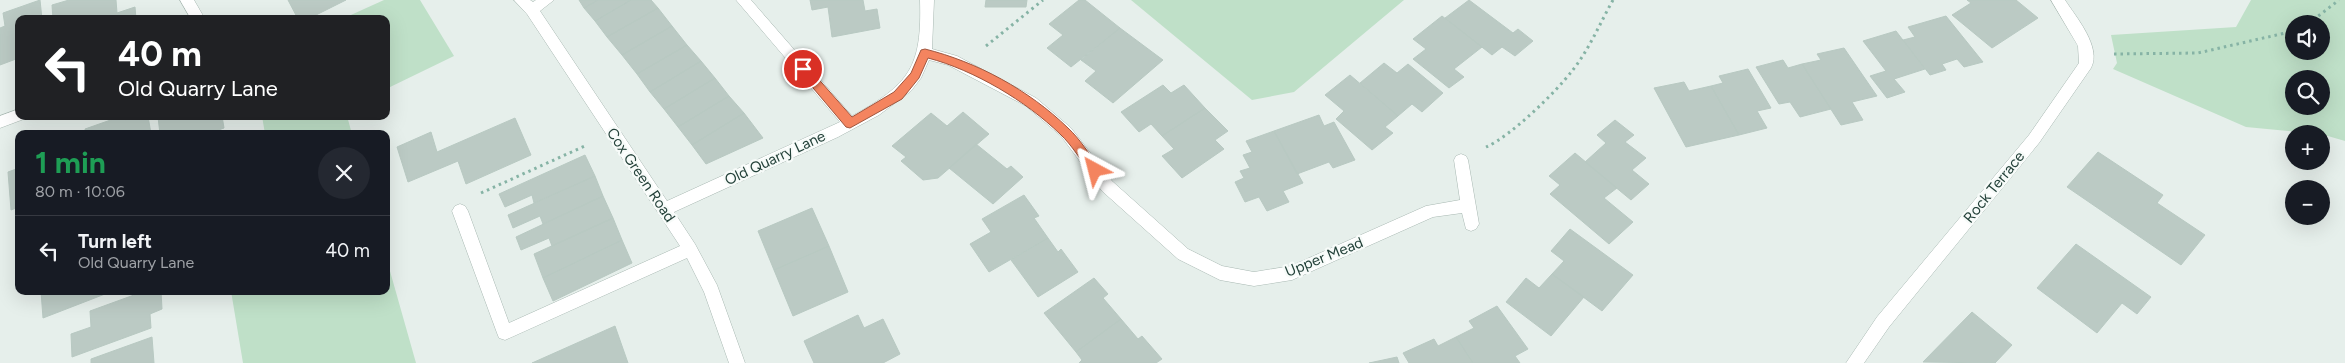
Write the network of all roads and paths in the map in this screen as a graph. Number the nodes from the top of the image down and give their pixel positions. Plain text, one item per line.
1 (187, 0) edge
2 (547, 0) edge
3 (743, 0) edge
4 (927, 0) edge
5 (1043, 0) edge
6 (1612, 0) edge
7 (2058, 0) edge
8 (2339, 0) edge
9 (526, 5) edge
10 (196, 15) edge
11 (2320, 15) edge
12 (2285, 33) edge
13 (925, 53) junction
14 (2086, 54) junction
15 (962, 65) junction
16 (15, 117) edge
17 (0, 122) edge
18 (850, 124) junction
19 (614, 133) junction
20 (1461, 160) joint
21 (1468, 205) junction
22 (665, 209) junction
23 (460, 211) joint
24 (1471, 224) dead end
25 (690, 249) junction
26 (737, 363) edge
27 (1854, 363) edge

1 - 10 street
2 - 9 street
3 - 18 street
4 - 13 street, Old Quarry Lane
5 - 15 path
6 - 20 path
7 - 14 street
8 - 11 path
9 - 19 street, Cox Green Road
12 - 14 path
13 - 15 street, Upper Mead
13 - 18 street, Old Quarry Lane
14 - 27 street, Rock Terrace
15 - 21 street, Upper Mead
16 - 17 street
18 - 22 street, Old Quarry Lane
19 - 22 street, Cox Green Road
19 - 23 path
20 - 21 street
21 - 24 street
22 - 25 street, Cox Green Road
23 - 25 street
25 - 26 street, Cox Green Road

